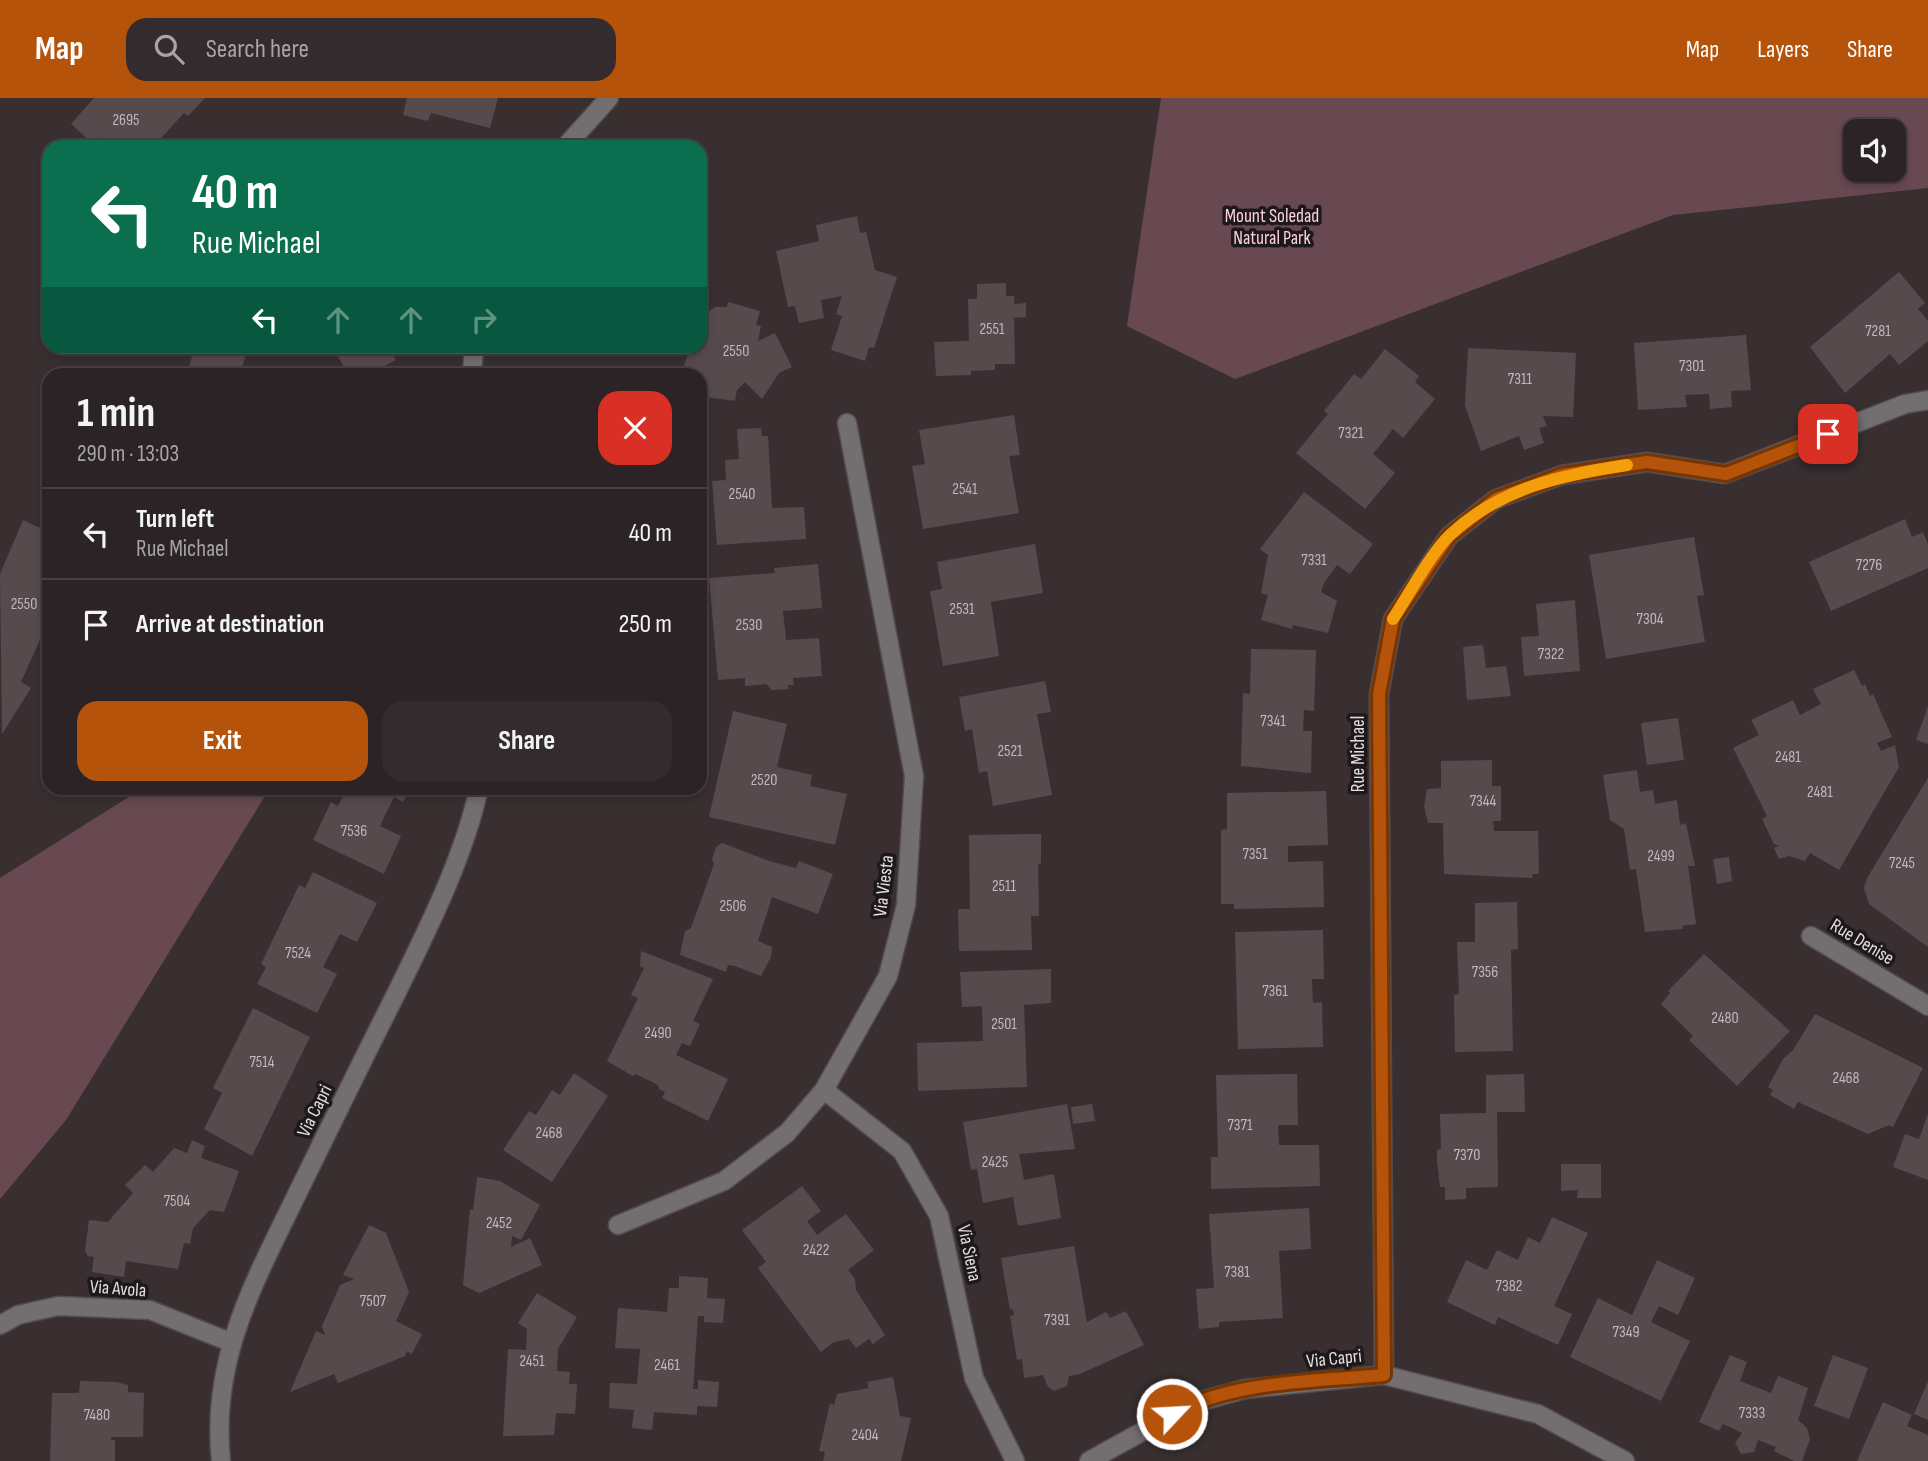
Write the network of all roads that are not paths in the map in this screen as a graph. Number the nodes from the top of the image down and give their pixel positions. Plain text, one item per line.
1 (609, 98) edge
2 (571, 140) edge
3 (1928, 400) edge
4 (847, 423) dead end
5 (477, 795) edge
6 (1811, 936) dead end
7 (1928, 1006) edge
8 (824, 1090) junction
9 (618, 1225) dead end
10 (0, 1325) edge
11 (230, 1342) junction
12 (1384, 1375) junction
13 (221, 1461) edge
14 (1015, 1461) edge
15 (1089, 1461) edge
16 (1625, 1461) edge

1 - 2 street
3 - 12 street, Rue Michael
4 - 8 street, Via Viesta
5 - 11 street, Via Capri
6 - 7 street, Rue Denise
8 - 9 street, Via Viesta
8 - 14 street, Via Siena
10 - 11 street, Via Avola
11 - 13 street, Via Capri
12 - 15 street, Via Capri
12 - 16 street, Via Capri

